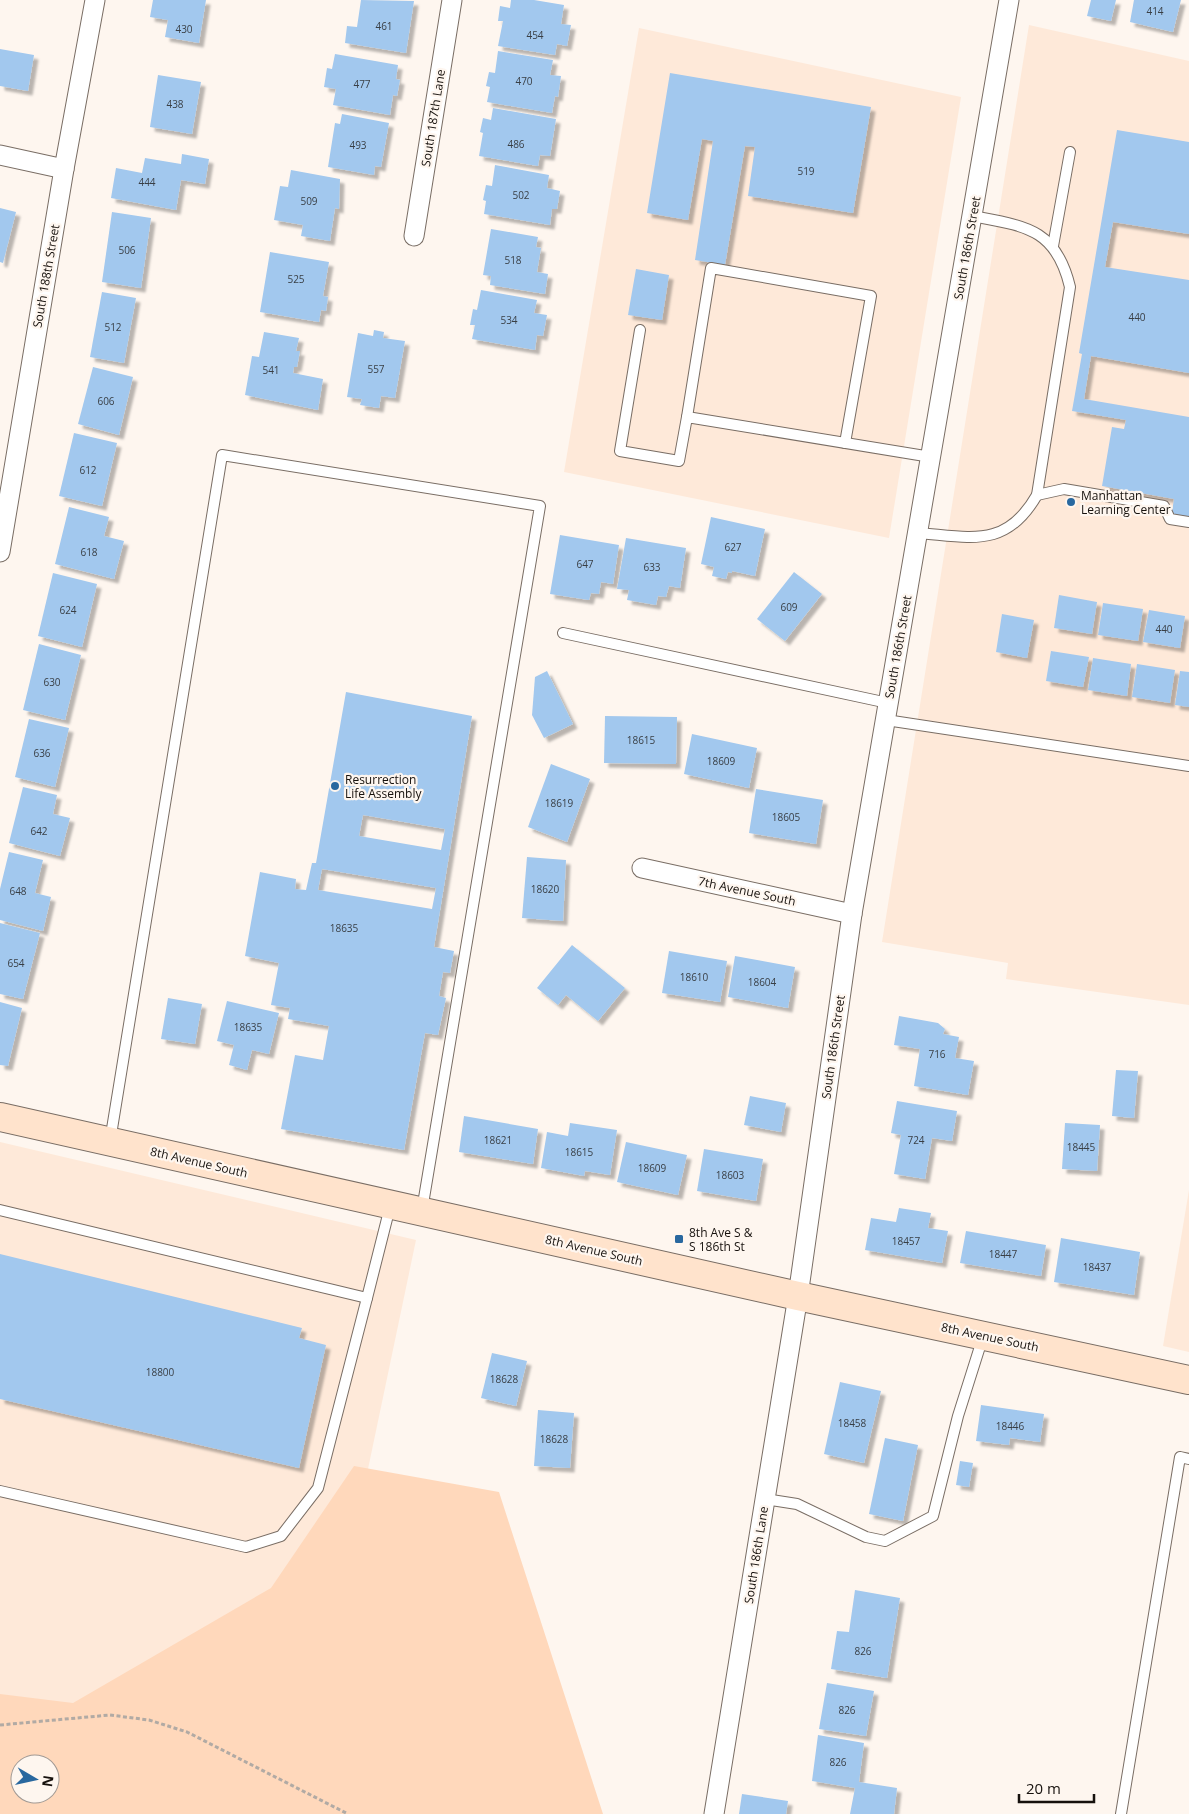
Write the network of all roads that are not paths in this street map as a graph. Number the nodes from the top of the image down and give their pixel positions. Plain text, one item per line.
1 (95, 0) edge
2 (452, 0) edge
3 (1010, 0) edge
4 (1070, 152) dead end
5 (0, 154) edge
6 (64, 169) junction
7 (972, 216) junction
8 (414, 236) dead end
9 (1053, 246) junction
10 (640, 330) dead end
11 (686, 417) junction
12 (845, 443) junction
13 (931, 457) junction
14 (1037, 495) junction
15 (1189, 522) edge
16 (918, 533) junction
17 (0, 552) edge
18 (563, 633) dead end
19 (887, 711) junction
20 (1189, 766) edge
21 (642, 868) dead end
22 (852, 914) junction
23 (0, 1117) edge
24 (110, 1142) junction
25 (391, 1205) junction
26 (0, 1210) edge
27 (422, 1212) junction
28 (798, 1296) junction
29 (367, 1298) junction
30 (984, 1336) junction
31 (1189, 1380) edge
32 (1189, 1459) edge
33 (0, 1490) edge
34 (765, 1499) junction
35 (714, 1814) edge
36 (1121, 1814) edge

1 - 6 street, South 188th Street
2 - 8 street, South 187th Lane
3 - 7 street, South 186th Street
4 - 9 lane
5 - 6 street
6 - 17 street, South 188th Street
7 - 9 lane
7 - 13 street, South 186th Street
9 - 14 lane
10 - 11 lane
11 - 12 lane
11 - 12 lane
12 - 13 lane
13 - 16 street, South 186th Street
14 - 15 lane
14 - 16 lane
16 - 19 street, South 186th Street
18 - 19 lane
19 - 20 lane
19 - 22 street, South 186th Street
21 - 22 street, 7th Avenue South
22 - 28 street, South 186th Street
23 - 24 street, 8th Avenue South
24 - 25 street, 8th Avenue South
24 - 27 lane
25 - 27 street, 8th Avenue South
25 - 29 lane
26 - 29 lane
27 - 28 street, 8th Avenue South
28 - 30 street, 8th Avenue South
28 - 34 street, South 186th Lane
29 - 33 lane
30 - 31 street, 8th Avenue South
30 - 34 lane
32 - 36 lane
34 - 35 street, South 186th Lane

